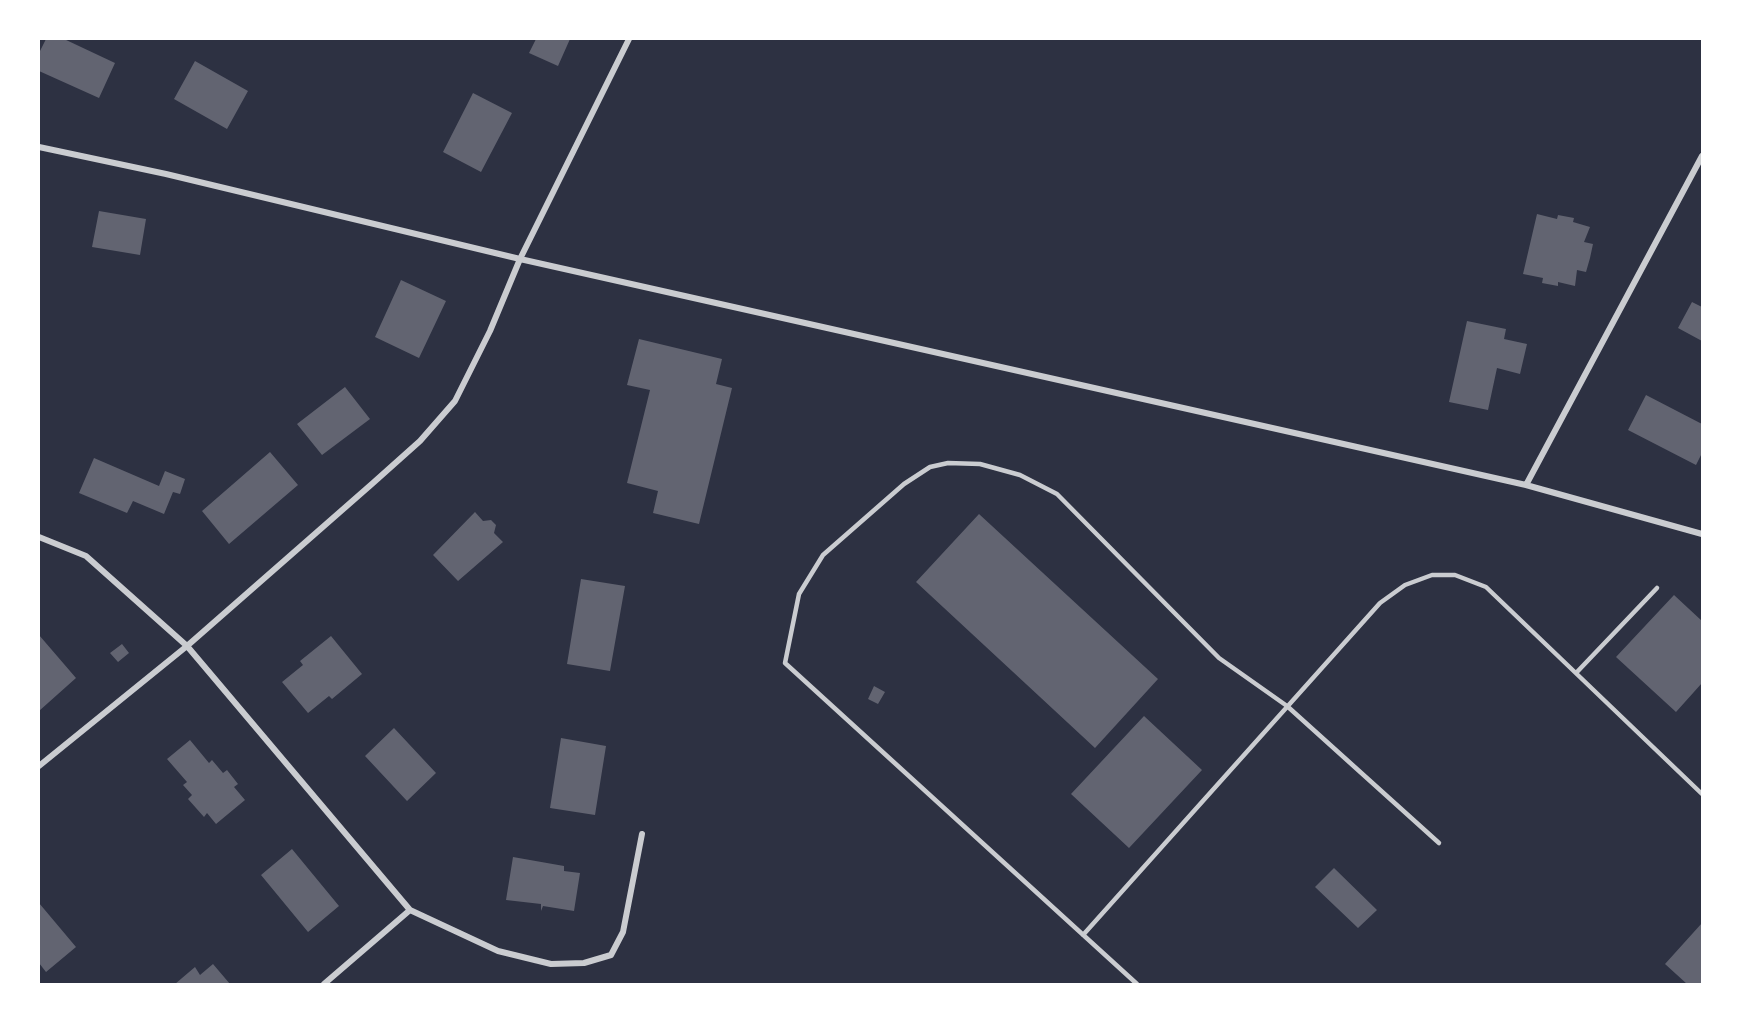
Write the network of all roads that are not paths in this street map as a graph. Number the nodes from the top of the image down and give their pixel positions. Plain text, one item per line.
1 (629, 39) edge
2 (39, 147) edge
3 (1702, 156) edge
4 (520, 259) junction
5 (1526, 485) junction
6 (1702, 534) edge
7 (39, 537) edge
8 (1657, 588) dead end
9 (187, 646) junction
10 (1577, 672) junction
11 (1287, 706) junction
12 (39, 766) edge
13 (1702, 794) edge
14 (642, 834) dead end
15 (1439, 843) dead end
16 (410, 910) junction
17 (1083, 935) junction
18 (324, 984) edge
19 (1137, 984) edge

1 - 4 street
2 - 4 street
3 - 5 street
4 - 5 street
4 - 9 street
5 - 6 street
7 - 9 street
8 - 10 lane
9 - 12 street
9 - 16 street
10 - 11 lane
10 - 13 lane
11 - 15 lane
11 - 17 lane
11 - 17 lane
14 - 16 street
16 - 18 street
17 - 19 lane

